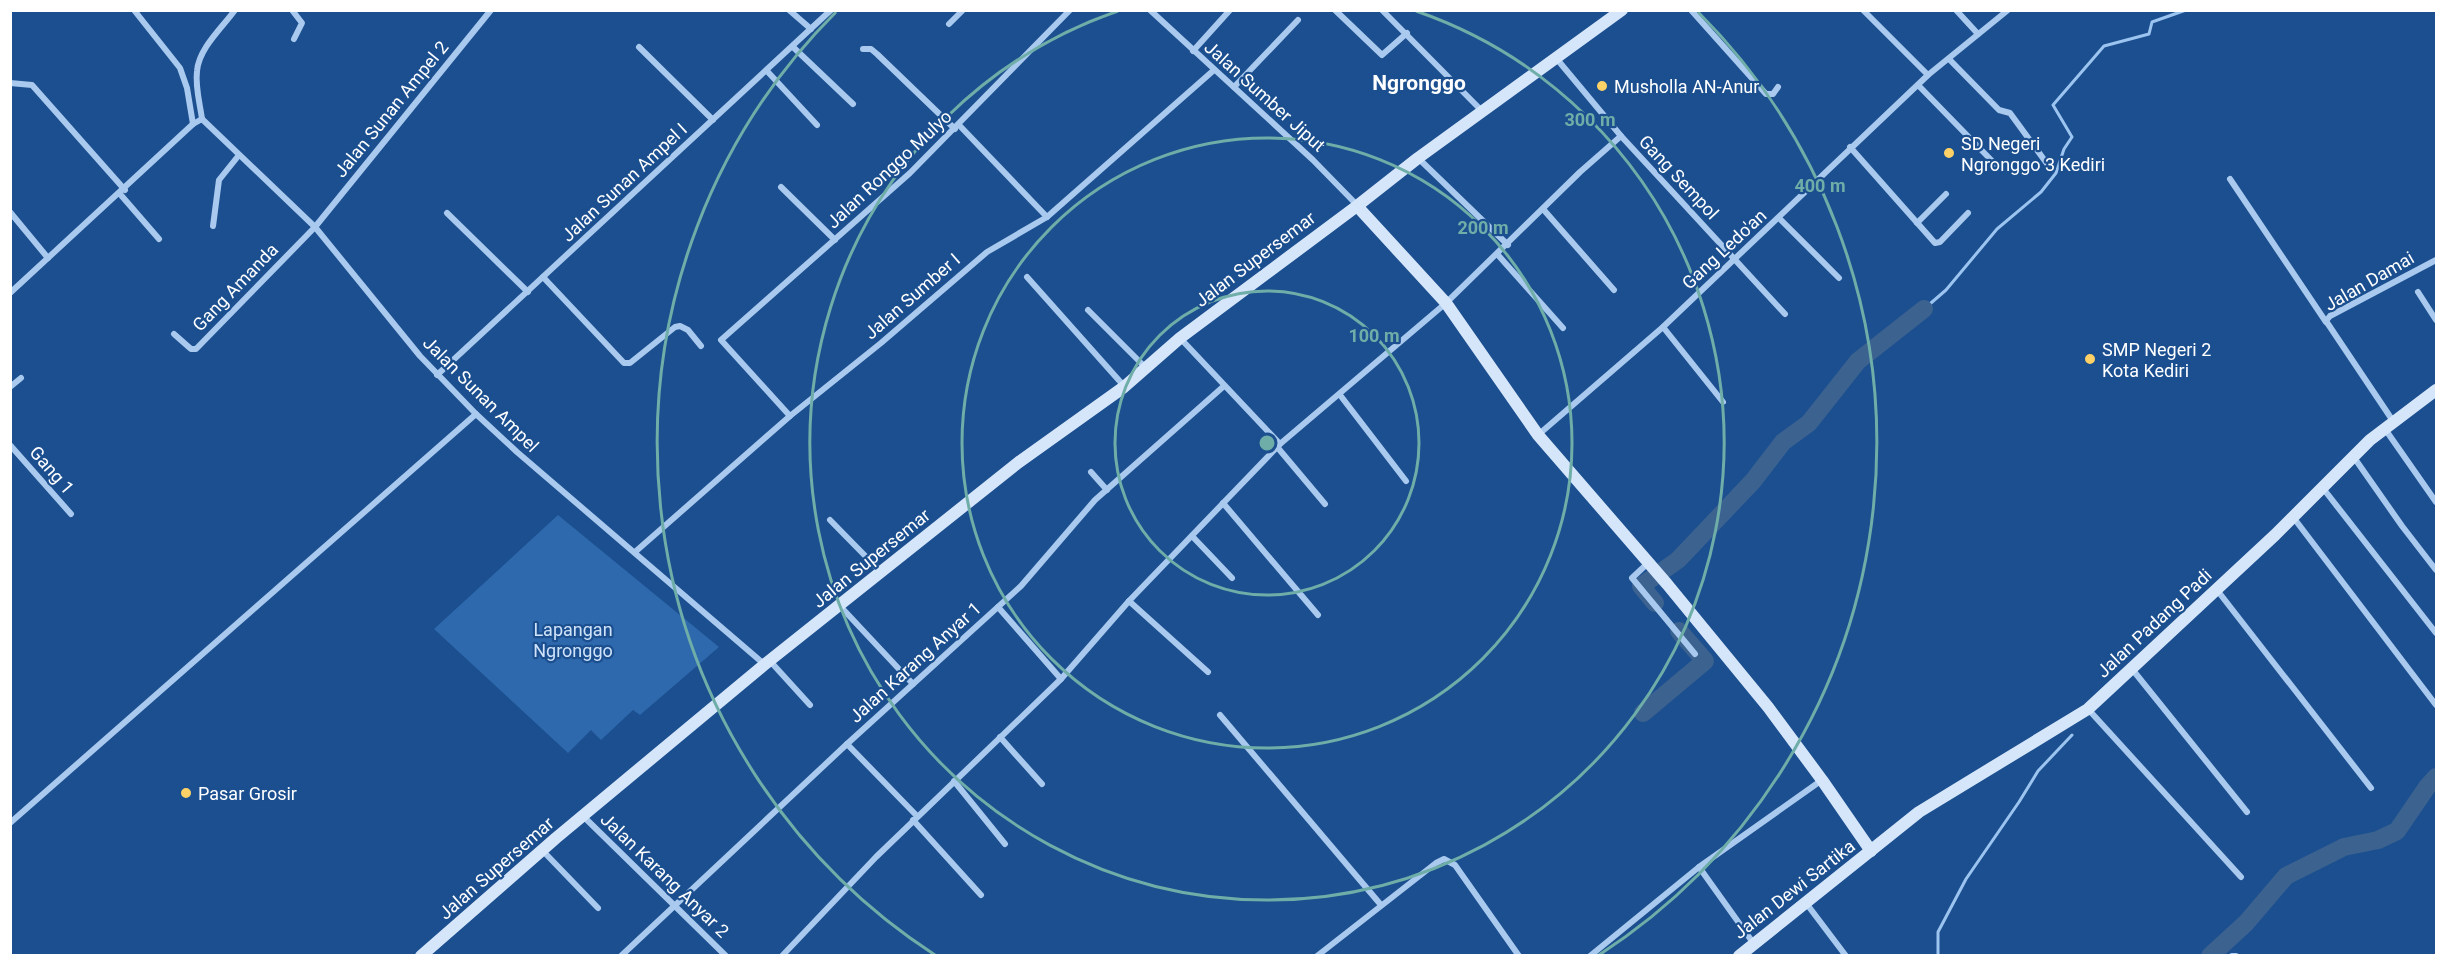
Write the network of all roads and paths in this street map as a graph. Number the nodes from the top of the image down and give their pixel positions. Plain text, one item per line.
1 (134, 10) edge
2 (235, 10) edge
3 (292, 10) edge
4 (491, 10) edge
5 (789, 10) edge
6 (831, 10) edge
7 (963, 10) edge
8 (1070, 10) edge
9 (1150, 10) edge
10 (1230, 10) edge
11 (1335, 10) edge
12 (1383, 10) edge
13 (1622, 10) edge
14 (1691, 10) edge
15 (1863, 10) edge
16 (1956, 10) edge
17 (2008, 10) edge
18 (1298, 20) dead end
19 (949, 24) dead end
20 (811, 29) junction
21 (1407, 33) junction
22 (1978, 34) junction
23 (294, 39) dead end
24 (639, 47) dead end
25 (793, 47) junction
26 (862, 49) dead end
27 (1193, 51) junction
28 (1556, 58) junction
29 (1948, 59) junction
30 (1214, 70) junction
31 (767, 71) junction
32 (1928, 75) junction
33 (10, 83) edge
34 (1918, 86) junction
35 (1234, 87) junction
36 (1778, 87) dead end
37 (853, 104) dead end
38 (1482, 111) junction
39 (202, 119) junction
40 (713, 120) junction
41 (193, 124) junction
42 (817, 124) dead end
43 (957, 127) junction
44 (1621, 136) junction
45 (1850, 147) junction
46 (239, 155) junction
47 (1418, 158) junction
48 (1995, 164) dead end
49 (2048, 165) dead end
50 (2230, 179) dead end
51 (781, 187) dead end
52 (122, 192) junction
53 (1946, 194) dead end
54 (1357, 206) junction
55 (1543, 209) junction
56 (10, 212) edge
57 (447, 213) dead end
58 (1968, 213) dead end
59 (1047, 217) junction
60 (1779, 218) junction
61 (1917, 223) junction
62 (213, 226) dead end
63 (315, 227) junction
64 (159, 239) dead end
65 (835, 240) junction
66 (1508, 244) junction
67 (1498, 255) junction
68 (48, 258) junction
69 (1735, 260) junction
70 (2436, 260) edge
71 (1027, 277) dead end
72 (543, 278) junction
73 (1839, 278) dead end
74 (1614, 290) dead end
75 (528, 292) junction
76 (2418, 292) dead end
77 (10, 293) edge
78 (1446, 303) junction
79 (1088, 310) dead end
80 (1785, 314) dead end
81 (2436, 320) edge
82 (2326, 322) junction
83 (1663, 327) junction
84 (1563, 328) dead end
85 (174, 334) dead end
86 (1180, 338) junction
87 (701, 346) dead end
88 (1146, 369) junction
89 (437, 375) junction
90 (21, 378) dead end
91 (1224, 386) junction
92 (10, 387) edge
93 (1124, 387) junction
94 (2436, 393) edge
95 (1340, 395) junction
96 (1723, 402) dead end
97 (476, 414) junction
98 (790, 416) junction
99 (2389, 425) junction
100 (1538, 435) junction
101 (10, 445) edge
102 (1279, 446) junction
103 (2353, 456) junction
104 (1091, 472) dead end
105 (1406, 481) dead end
106 (2321, 486) junction
107 (1107, 489) junction
108 (2436, 502) edge
109 (1223, 503) junction
110 (1325, 504) dead end
111 (70, 514) dead end
112 (2293, 516) junction
113 (830, 520) dead end
114 (1192, 536) junction
115 (635, 552) junction
116 (1651, 565) junction
117 (2436, 570) edge
118 (881, 573) junction
119 (1232, 578) dead end
120 (2216, 589) junction
121 (1129, 601) junction
122 (840, 606) junction
123 (998, 607) junction
124 (1318, 615) dead end
125 (2436, 633) edge
126 (1695, 654) dead end
127 (767, 662) junction
128 (2132, 669) junction
129 (1208, 672) dead end
130 (1062, 679) junction
131 (913, 684) junction
132 (810, 705) dead end
133 (2436, 705) edge
134 (2088, 709) junction
135 (1220, 715) dead end
136 (1000, 736) junction
137 (847, 744) junction
138 (1822, 780) junction
139 (954, 781) junction
140 (1042, 784) dead end
141 (2371, 788) dead end
142 (2247, 812) dead end
143 (584, 817) junction
144 (915, 818) junction
145 (10, 823) edge
146 (1005, 844) dead end
147 (542, 850) junction
148 (1871, 851) junction
149 (1699, 867) junction
150 (2241, 877) dead end
151 (981, 895) dead end
152 (1806, 903) junction
153 (676, 905) junction
154 (1382, 905) junction
155 (597, 908) dead end
156 (1754, 944) junction
157 (421, 956) edge
158 (621, 956) edge
159 (726, 956) edge
160 (782, 956) edge
161 (1317, 956) edge
162 (1519, 956) edge
163 (1590, 956) edge
164 (1739, 956) edge
165 (1846, 956) edge

1 - 41 street
2 - 39 street
3 - 23 street
4 - 63 street, Jalan Sunan Ampel 2
5 - 20 street
6 - 20 street, Jalan Sunan Ampel I
7 - 19 street
8 - 43 street, Jalan Ronggo Mulyo
9 - 27 street, Jalan Sumber Jiput
10 - 27 street
11 - 21 street
12 - 21 street
13 - 28 main road, Jalan Supersemar
14 - 36 street
15 - 32 street
16 - 22 street
17 - 22 street, Gang Ledo'an
18 - 35 street
20 - 25 street, Jalan Sunan Ampel I
21 - 38 street
22 - 29 street, Gang Ledo'an
24 - 40 street
25 - 31 street, Jalan Sunan Ampel I
25 - 37 street
26 - 43 street
27 - 30 street, Jalan Sumber Jiput
28 - 38 main road, Jalan Supersemar
28 - 44 street, Gang Sempol
29 - 32 street, Gang Ledo'an
29 - 49 street
30 - 35 street, Jalan Sumber Jiput
30 - 59 street, Jalan Sumber I
31 - 40 street, Jalan Sunan Ampel I
31 - 42 street
32 - 34 street, Gang Ledo'an
33 - 52 street
34 - 45 street, Gang Ledo'an
34 - 48 street
35 - 54 street, Jalan Sumber Jiput
38 - 47 main road, Jalan Supersemar
39 - 41 street
39 - 46 street, Jalan Sunan Ampel
40 - 72 street, Jalan Sunan Ampel I
41 - 52 street
43 - 59 street
43 - 65 street, Jalan Ronggo Mulyo
44 - 55 street
44 - 69 street, Gang Sempol
45 - 60 street, Gang Ledo'an
45 - 61 street
46 - 62 street
46 - 63 street, Jalan Sunan Ampel
47 - 54 main road, Jalan Supersemar
47 - 66 street
50 - 82 street
51 - 65 street
52 - 64 street
52 - 68 street
53 - 61 street
54 - 78 main road
54 - 86 main road, Jalan Supersemar
55 - 66 street
55 - 74 street
56 - 68 street
57 - 75 street
58 - 61 street
59 - 98 street, Jalan Sumber I
60 - 69 street, Gang Ledo'an
60 - 73 street
63 - 85 street, Gang Amanda
63 - 89 street, Jalan Sunan Ampel
65 - 98 street, Jalan Ronggo Mulyo
66 - 67 street
67 - 78 street
67 - 84 street
68 - 77 street
69 - 80 street, Gang Sempol
69 - 83 street, Gang Ledo'an
70 - 82 street, Jalan Damai
71 - 93 street
72 - 75 street, Jalan Sunan Ampel I
72 - 87 street
75 - 89 street, Jalan Sunan Ampel I
76 - 81 street
78 - 95 street
78 - 100 main road
79 - 88 street
82 - 99 street, Jalan Damai
83 - 96 street
83 - 100 street, Gang Ledo'an
86 - 88 main road, Jalan Supersemar
86 - 91 street
88 - 93 main road, Jalan Supersemar
89 - 97 street, Jalan Sunan Ampel
90 - 92 street
91 - 102 street
91 - 107 street, Jalan Karang Anyar 1
93 - 118 main road, Jalan Supersemar
94 - 99 main road, Jalan Padang Padi
95 - 102 street
95 - 105 street
97 - 115 street, Jalan Sunan Ampel
97 - 145 street
98 - 115 street, Jalan Sumber I
99 - 103 main road, Jalan Padang Padi
99 - 108 street, Jalan Damai
100 - 116 main road
101 - 111 street, Gang 1
102 - 109 street
102 - 110 street
103 - 106 main road, Jalan Padang Padi
103 - 117 street
104 - 107 street
106 - 112 main road, Jalan Padang Padi
106 - 125 street
107 - 123 street, Jalan Karang Anyar 1
109 - 114 street
109 - 124 street
112 - 120 main road, Jalan Padang Padi
112 - 133 street
113 - 118 street
114 - 119 street
114 - 121 street
115 - 127 street, Jalan Sunan Ampel
116 - 126 street
116 - 138 main road
118 - 122 main road, Jalan Supersemar
120 - 128 main road, Jalan Padang Padi
120 - 141 street
121 - 129 street
121 - 130 street
122 - 127 main road, Jalan Supersemar
122 - 131 street
123 - 130 street
123 - 131 street, Jalan Karang Anyar 1
127 - 132 street, Jalan Sunan Ampel
127 - 143 main road, Jalan Supersemar
128 - 134 main road, Jalan Padang Padi
128 - 142 street
130 - 136 street
131 - 137 street, Jalan Karang Anyar 1
134 - 148 main road, Jalan Padang Padi
134 - 150 street
135 - 154 street
136 - 139 street
136 - 140 street
137 - 144 street
137 - 153 street, Jalan Karang Anyar 1
138 - 148 main road
138 - 149 street
139 - 144 street
139 - 146 street
143 - 147 main road, Jalan Supersemar
143 - 153 street, Jalan Karang Anyar 2
144 - 151 street
144 - 160 street
147 - 155 street
147 - 157 main road, Jalan Supersemar
148 - 152 main road, Jalan Dewi Sartika
149 - 156 street
149 - 163 street
152 - 156 main road, Jalan Dewi Sartika
152 - 165 street
153 - 158 street, Jalan Karang Anyar 1
153 - 159 street, Jalan Karang Anyar 2
154 - 161 street
154 - 162 street
156 - 164 main road, Jalan Dewi Sartika

